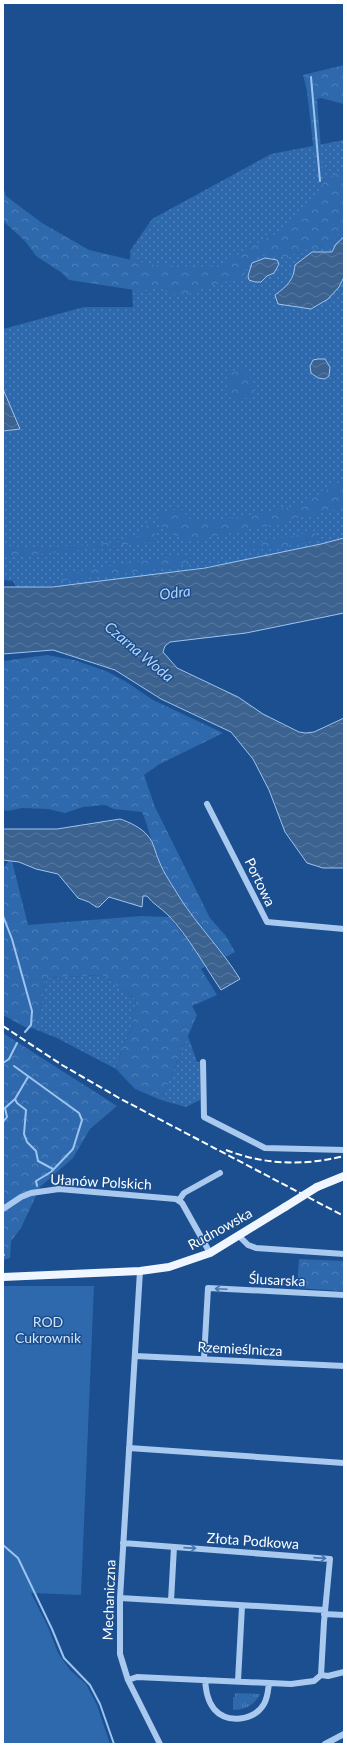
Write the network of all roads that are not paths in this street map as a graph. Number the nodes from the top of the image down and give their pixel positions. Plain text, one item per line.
1 (207, 804) dead end
2 (344, 929) edge
3 (203, 1062) dead end
4 (344, 1150) edge
5 (220, 1173) dead end
6 (344, 1176) edge
7 (179, 1200) junction
8 (3, 1209) edge
9 (240, 1236) junction
10 (210, 1252) junction
11 (344, 1254) edge
12 (140, 1271) junction
13 (3, 1277) edge
14 (344, 1296) edge
15 (135, 1356) junction
16 (204, 1358) junction
17 (344, 1366) edge
18 (129, 1448) junction
19 (344, 1463) edge
20 (123, 1543) junction
21 (174, 1547) junction
22 (120, 1598) junction
23 (171, 1601) junction
24 (242, 1606) junction
25 (324, 1612) junction
26 (344, 1615) edge
27 (344, 1672) edge
28 (321, 1675) junction
29 (128, 1680) junction
30 (205, 1680) junction
31 (238, 1681) junction
32 (269, 1683) junction
33 (344, 1734) edge
34 (160, 1744) edge
35 (325, 1744) edge

1 - 2 street, Portowa
3 - 4 street
5 - 7 street
6 - 9 main road, Rudnowska, bridge
7 - 8 street, Ułanów Polskich
7 - 10 street
9 - 10 main road, Rudnowska
9 - 11 street
10 - 12 main road, Rudnowska
12 - 13 main road, Rudnowska
12 - 15 street, Mechaniczna
14 -> 16 street, Ślusarska
15 - 16 street, Rzemieślnicza
15 - 18 street, Mechaniczna
16 - 17 street, Rzemieślnicza
18 - 19 street
18 - 20 street, Mechaniczna
20 - 21 street, Złota Podkowa
20 - 22 street, Mechaniczna
21 - 23 street
21 -> 25 street, Złota Podkowa
22 - 23 street
22 - 29 street, Mechaniczna
23 - 24 street
24 - 25 street
24 - 31 street
25 - 26 street
25 - 28 street, Złota Podkowa
27 - 28 street
28 - 32 street
29 - 30 street
29 - 34 street, Mechaniczna
30 - 31 street
30 - 32 street
31 - 32 street
33 - 35 street

